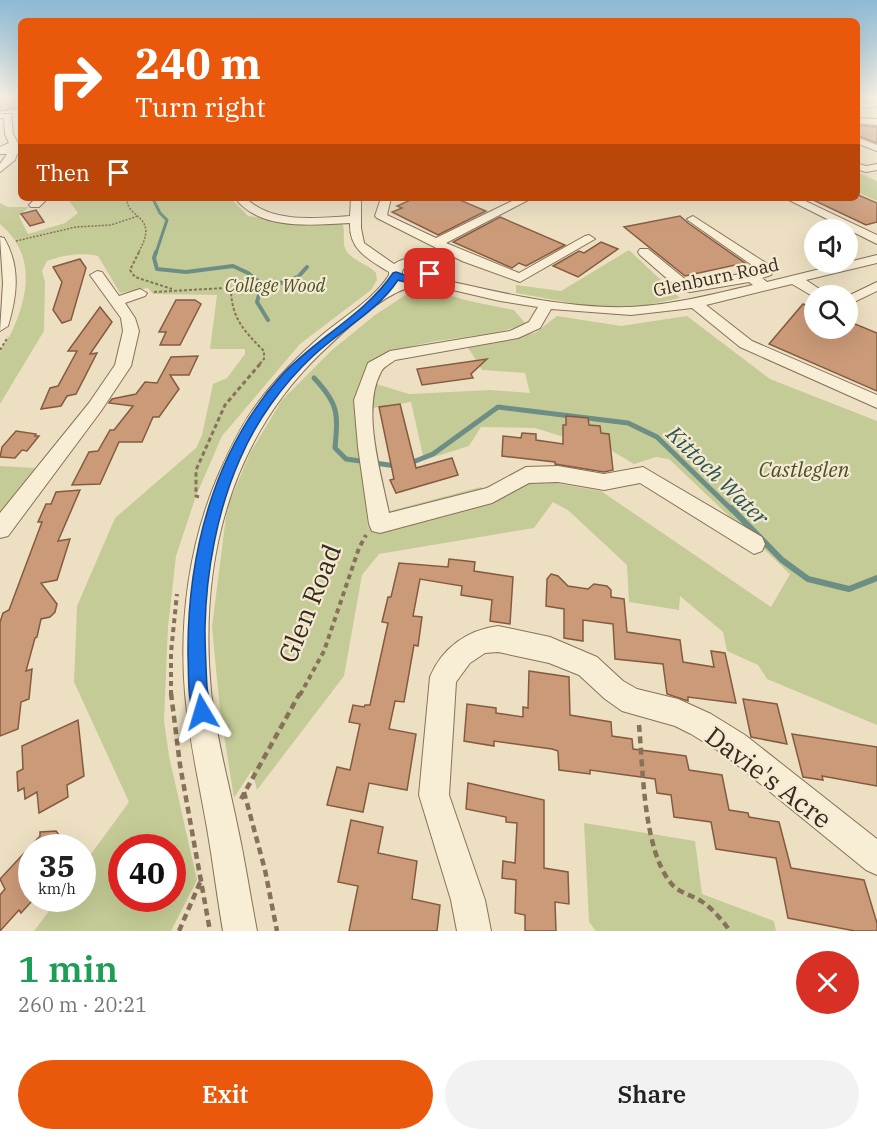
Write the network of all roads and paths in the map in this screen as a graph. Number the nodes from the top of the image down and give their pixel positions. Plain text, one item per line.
1 (860, 144) edge
2 (860, 145) edge
3 (17, 148) edge
4 (877, 148) edge
5 (877, 156) edge
6 (861, 167) edge
7 (877, 167) edge
8 (0, 169) edge
9 (877, 174) edge
10 (126, 201) edge
11 (242, 201) edge
12 (356, 201) edge
13 (385, 201) edge
14 (514, 201) edge
15 (797, 201) edge
16 (138, 216) junction
17 (381, 216) junction
18 (356, 217) junction
19 (693, 219) dead end
20 (871, 233) edge
21 (589, 239) dead end
22 (877, 240) edge
23 (7, 242) edge
24 (436, 243) junction
25 (644, 252) dead end
26 (373, 256) junction
27 (877, 259) edge
28 (414, 262) junction
29 (98, 275) dead end
30 (422, 276) junction
31 (752, 278) junction
32 (392, 279) junction
33 (794, 279) junction
34 (804, 285) edge
35 (877, 286) edge
36 (765, 287) junction
37 (186, 290) junction
38 (140, 293) joint
39 (858, 296) edge
40 (117, 301) junction
41 (695, 303) junction
42 (546, 304) junction
43 (0, 326) edge
44 (877, 402) edge
45 (203, 488) dead end
46 (199, 497) junction
47 (196, 508) dead end
48 (380, 524) junction
49 (0, 529) edge
50 (754, 544) dead end
51 (177, 589) dead end
52 (639, 703) junction
53 (244, 792) junction
54 (223, 829) junction
55 (877, 859) edge
56 (207, 867) dead end
57 (203, 876) junction
58 (179, 931) edge
59 (210, 931) edge
60 (240, 931) edge
61 (277, 931) edge
62 (474, 931) edge
63 (730, 931) edge

1 - 4 street
2 - 5 street
3 - 8 street
6 - 7 street
6 - 9 street
10 - 16 path
11 - 18 street
12 - 18 street
13 - 17 street
14 - 24 street
15 - 20 street
16 - 23 path
16 - 37 path
17 - 18 street
17 - 24 street
18 - 26 street
19 - 31 street
20 - 22 street
21 - 24 street
23 - 43 street
25 - 31 street
26 - 28 street
26 - 32 street
27 - 33 street, Glenburn Road
28 - 30 street
28 - 32 street
29 - 40 street
30 - 32 street
30 - 32 street
30 - 42 street, Glenburn Road
31 - 36 street
32 - 54 street
33 - 34 street
33 - 36 street, Glenburn Road
35 - 39 street
36 - 41 street, Glenburn Road
37 - 38 path
37 - 46 path
38 - 40 street
40 - 49 street
41 - 42 street, Glenburn Road
41 - 44 street
42 - 48 street
45 - 46 path
46 - 47 path
48 - 50 street
48 - 53 path, Glen Road
51 - 57 path
52 - 55 street, Davie's Acre
52 - 62 street, Davie's Acre
52 - 63 path
53 - 54 path, Glen Road
53 - 61 path
54 - 60 street
56 - 57 path
57 - 58 path
57 - 59 path

